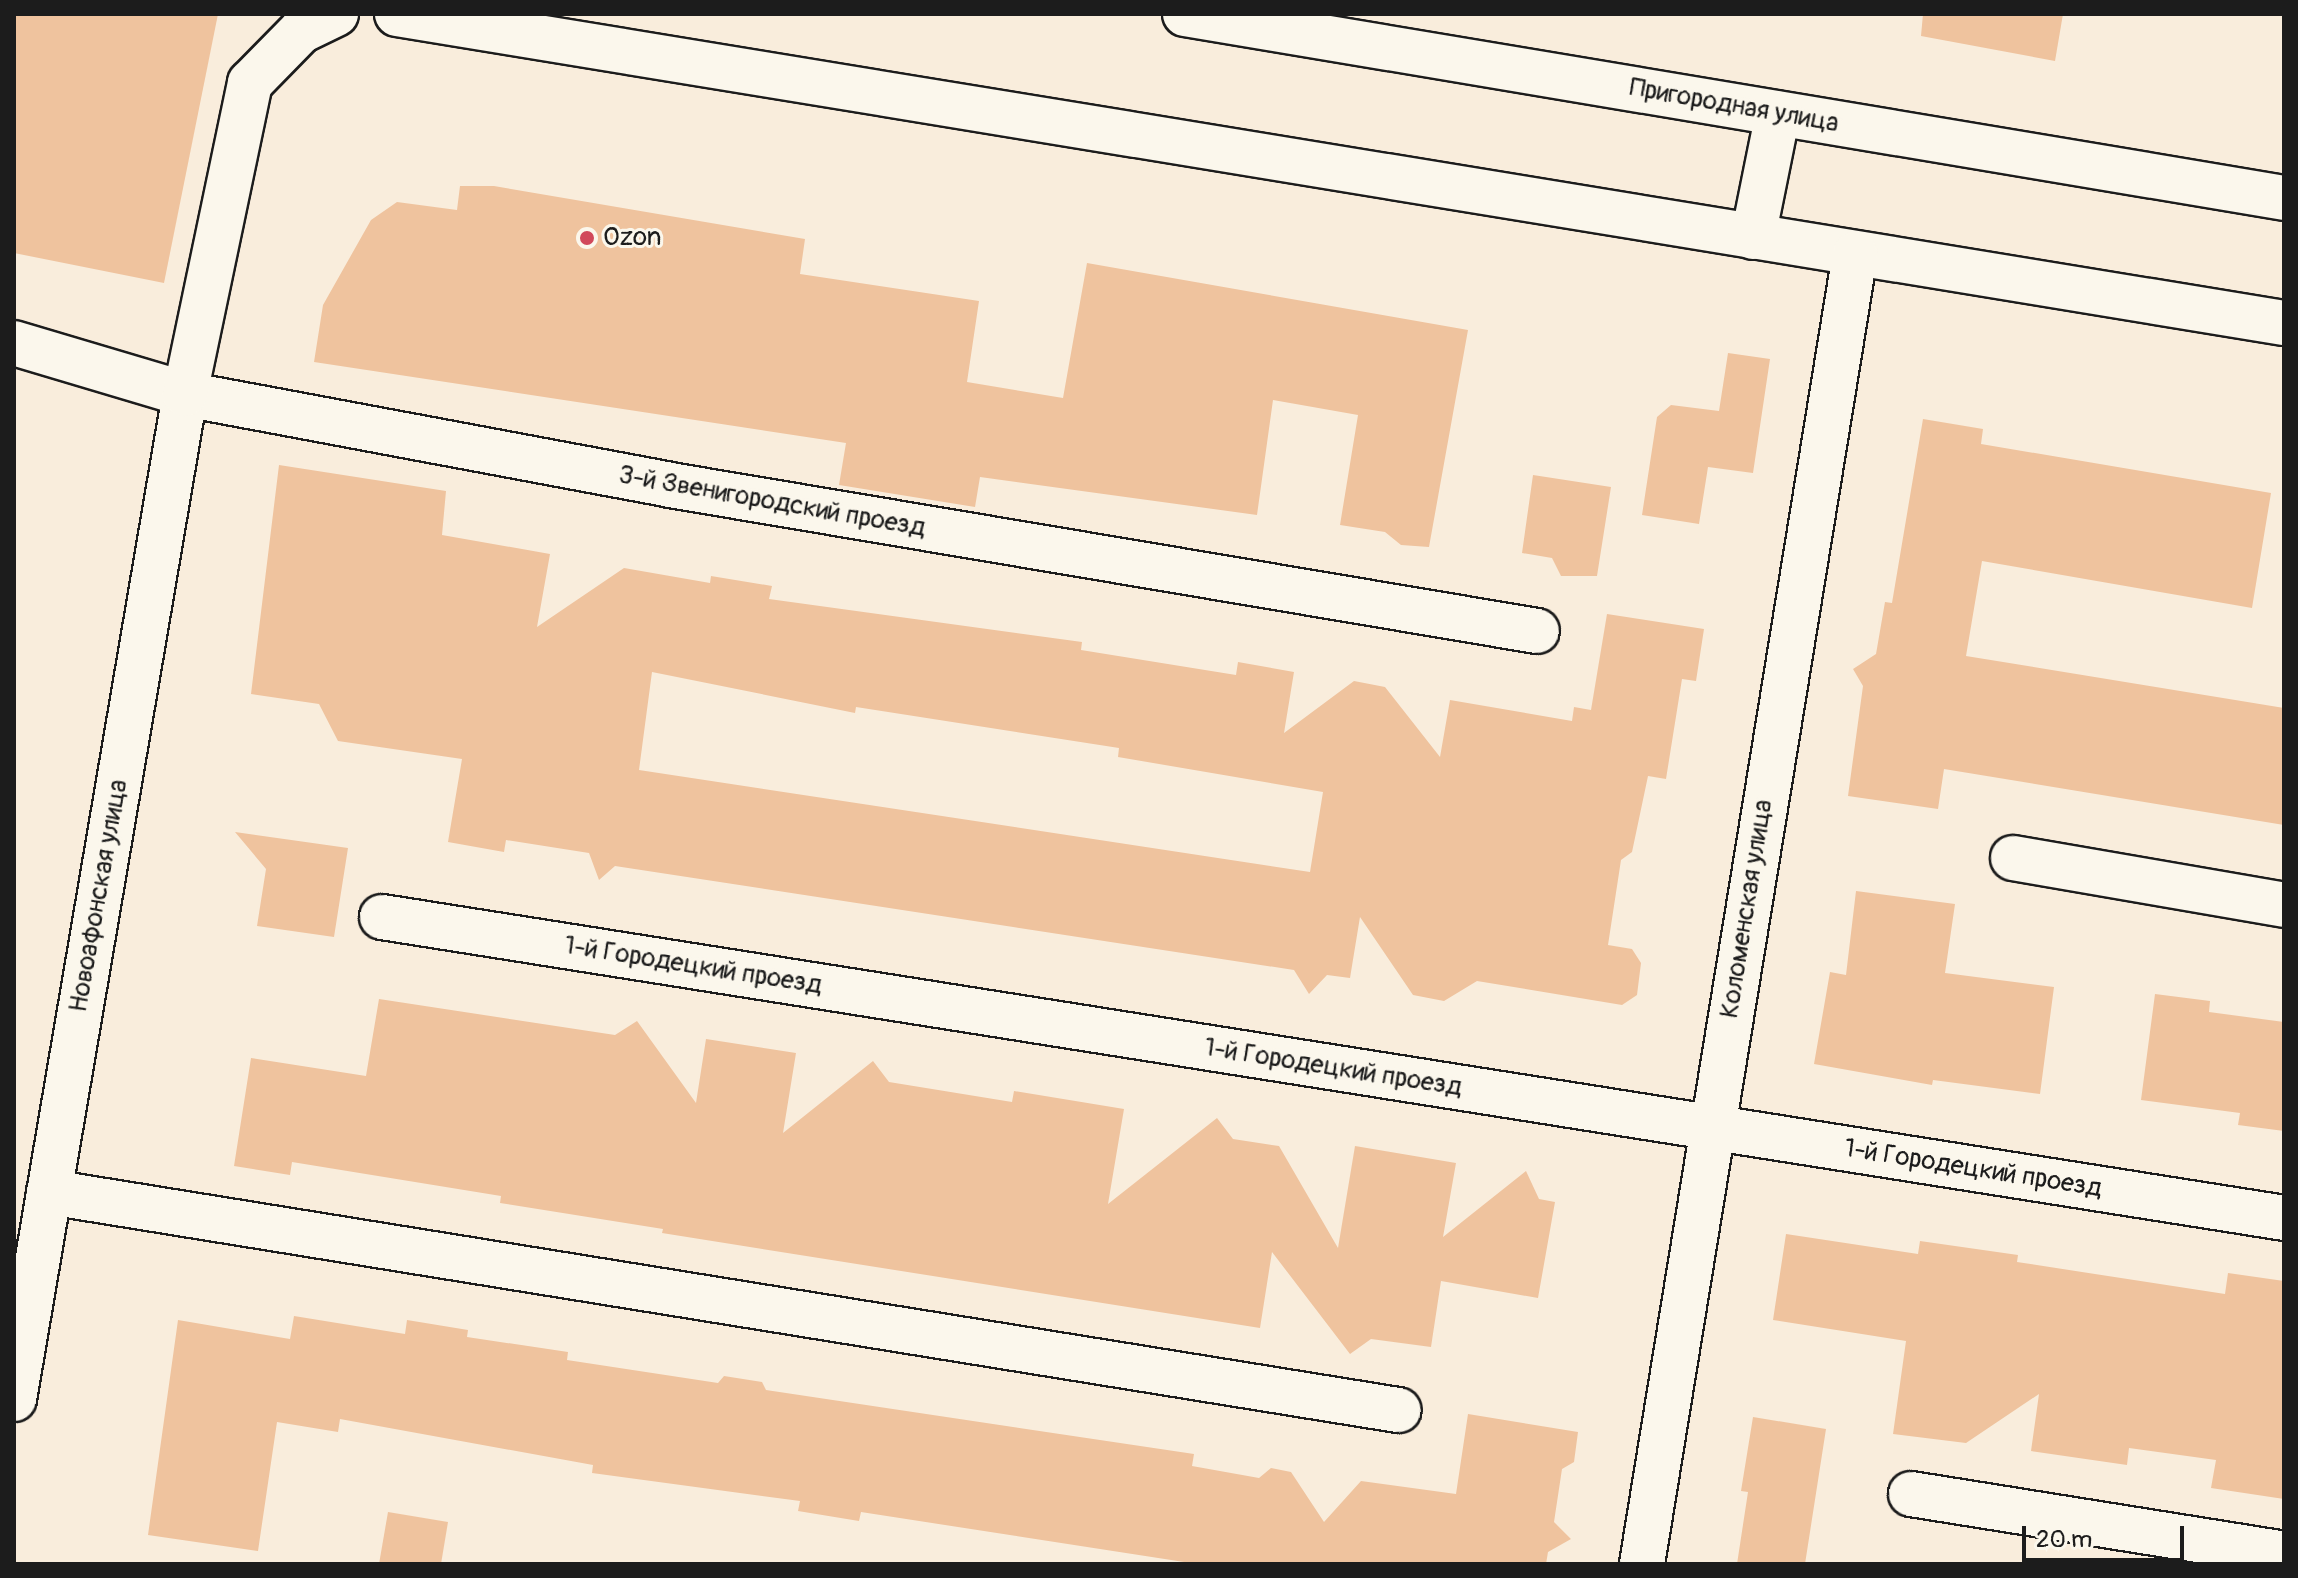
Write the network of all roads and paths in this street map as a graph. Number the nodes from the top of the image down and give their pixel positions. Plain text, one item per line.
1 (336, 14) edge
2 (397, 14) edge
3 (1185, 14) edge
4 (1778, 113) junction
5 (2284, 198) edge
6 (1753, 237) junction
7 (1855, 254) junction
8 (2284, 323) edge
9 (14, 343) edge
10 (185, 394) junction
11 (1537, 631) dead end
12 (2013, 858) dead end
13 (2284, 905) edge
14 (382, 917) dead end
15 (1711, 1128) junction
16 (49, 1192) junction
17 (2284, 1218) edge
18 (14, 1399) edge
19 (1398, 1410) dead end
20 (1911, 1494) dead end
21 (2284, 1554) edge
22 (1642, 1564) edge

1 - 10 street, Новоафонская улица
2 - 6 street
3 - 4 street, Пригородная улица
4 - 5 street, Пригородная улица
4 - 6 street
6 - 7 street
7 - 8 street
7 - 15 street, Коломенская улица
9 - 10 street, 3-й Звенигородский проезд
10 - 11 street, 3-й Звенигородский проезд
10 - 16 street, Новоафонская улица
12 - 13 street
14 - 15 street, 1-й Городецкий проезд
15 - 17 street, 1-й Городецкий проезд
15 - 22 street, Коломенская улица
16 - 18 street, Новоафонская улица
16 - 19 street
20 - 21 street

